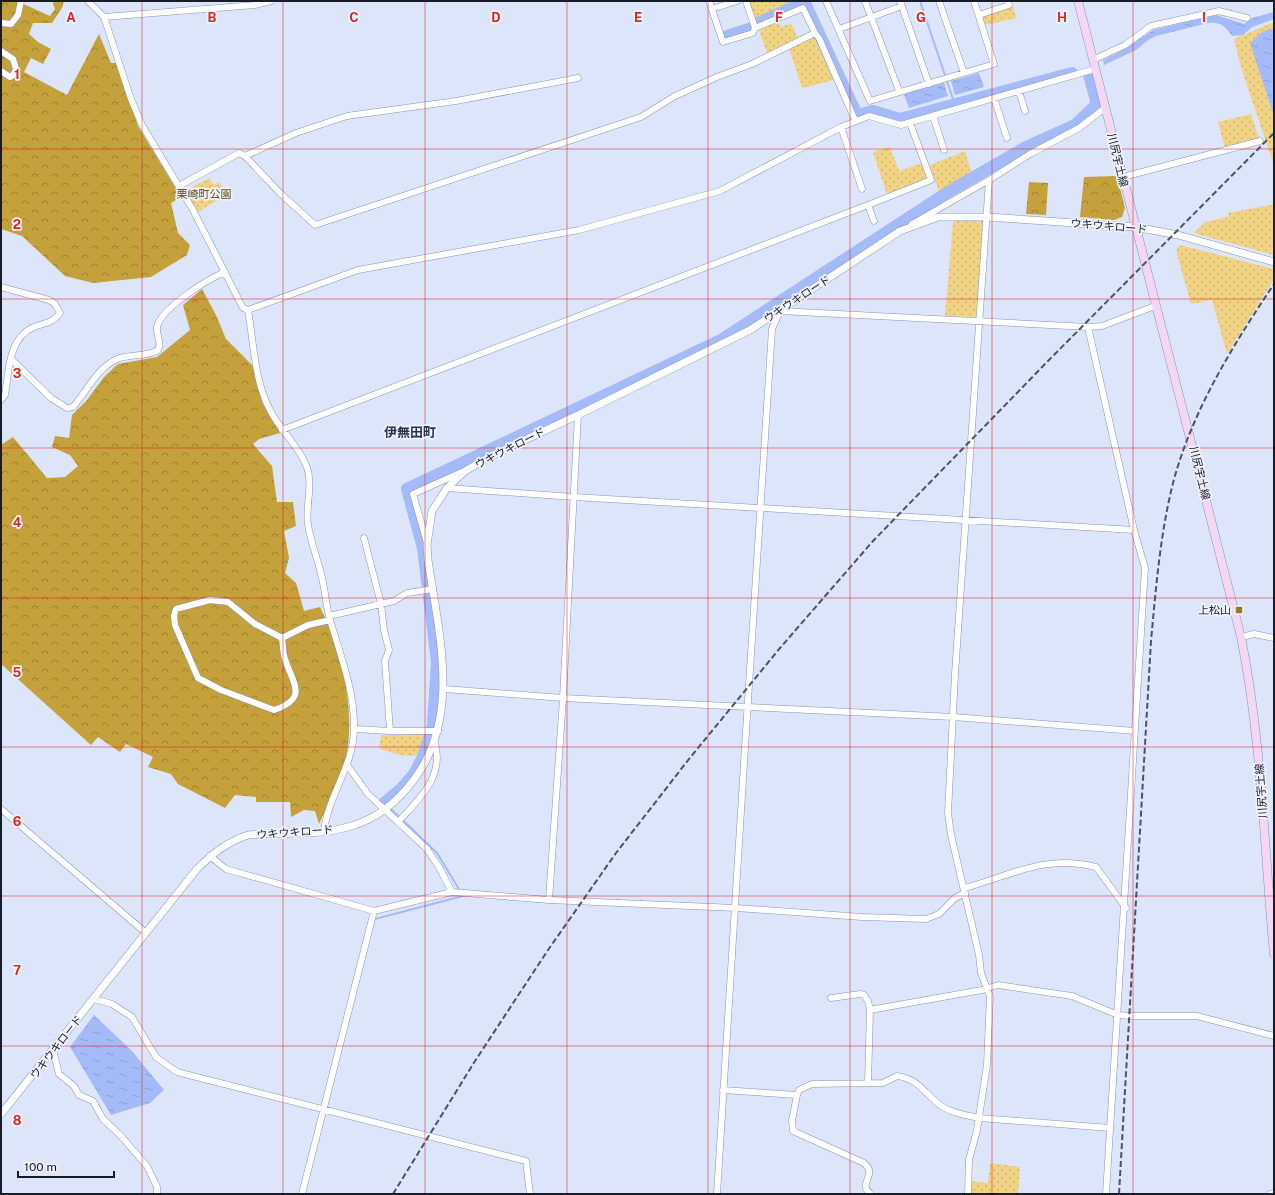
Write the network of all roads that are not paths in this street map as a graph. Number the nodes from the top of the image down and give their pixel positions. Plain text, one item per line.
1 (21, 1) edge
2 (88, 1) edge
3 (271, 1) edge
4 (709, 1) edge
5 (737, 1) edge
6 (746, 1) edge
7 (826, 1) edge
8 (865, 1) edge
9 (939, 1) edge
10 (974, 1) edge
11 (1008, 1) edge
12 (1078, 1) edge
13 (901, 4) edge
14 (712, 8) junction
15 (979, 15) junction
16 (104, 17) junction
17 (871, 18) junction
18 (1247, 18) dead end
19 (1, 23) edge
20 (755, 28) junction
21 (839, 29) junction
22 (815, 34) junction
23 (1, 51) edge
24 (1093, 60) junction
25 (1095, 69) junction
26 (1, 71) edge
27 (964, 73) junction
28 (578, 78) dead end
29 (929, 84) junction
30 (899, 91) junction
31 (1019, 91) junction
32 (994, 98) junction
33 (1105, 108) junction
34 (1025, 110) dead end
35 (933, 116) junction
36 (855, 120) junction
37 (910, 123) junction
38 (841, 127) junction
39 (1007, 138) dead end
40 (1260, 141) dead end
41 (944, 150) dead end
42 (245, 156) junction
43 (1123, 177) junction
44 (989, 180) junction
45 (179, 186) junction
46 (862, 190) dead end
47 (868, 205) junction
48 (987, 217) junction
49 (874, 221) dead end
50 (1135, 227) junction
51 (900, 231) junction
52 (1274, 262) edge
53 (225, 272) junction
54 (1, 287) edge
55 (1155, 306) junction
56 (248, 310) junction
57 (780, 311) junction
58 (978, 320) junction
59 (1088, 327) junction
60 (11, 358) junction
61 (1, 400) edge
62 (578, 415) junction
63 (282, 430) junction
64 (465, 471) junction
65 (447, 488) junction
66 (574, 497) junction
67 (760, 508) junction
68 (967, 520) junction
69 (1134, 530) junction
70 (364, 538) dead end
71 (427, 545) junction
72 (432, 589) junction
73 (381, 604) junction
74 (330, 618) junction
75 (1241, 637) junction
76 (282, 638) junction
77 (1274, 638) edge
78 (444, 689) junction
79 (563, 698) junction
80 (747, 708) junction
81 (954, 717) junction
82 (354, 729) junction
83 (438, 731) junction
84 (1135, 731) junction
85 (390, 732) junction
86 (435, 744) junction
87 (347, 765) junction
88 (1, 809) edge
89 (384, 810) junction
90 (400, 821) junction
91 (324, 832) junction
92 (210, 856) junction
93 (965, 890) junction
94 (452, 892) junction
95 (549, 900) junction
96 (736, 908) junction
97 (1126, 908) junction
98 (374, 911) junction
99 (146, 933) junction
100 (1274, 954) edge
101 (986, 988) junction
102 (831, 998) dead end
103 (94, 1000) junction
104 (870, 1010) junction
105 (1118, 1015) junction
106 (1274, 1036) edge
107 (53, 1050) junction
108 (868, 1083) junction
109 (723, 1090) junction
110 (797, 1095) junction
111 (324, 1109) junction
112 (1, 1114) edge
113 (980, 1118) junction
114 (1110, 1128) junction
115 (1274, 1192) edge
116 (157, 1194) edge
117 (302, 1194) edge
118 (530, 1194) edge
119 (717, 1194) edge
120 (872, 1194) edge
121 (968, 1194) edge
122 (1106, 1194) edge
123 (1270, 1194) edge

1 - 19 street
2 - 16 street
3 - 16 street
4 - 14 street
5 - 14 street
6 - 20 street
7 - 21 street
8 - 17 street
9 - 27 street
10 - 15 street
11 - 15 street
12 - 24 main road, 川尻宇土線
13 - 17 street
13 - 29 street
14 - 20 street
15 - 27 street
16 - 45 street
17 - 21 street
17 - 30 street
18 - 24 street
20 - 22 street
21 - 30 street
22 - 36 street
22 - 42 street
23 - 26 street
24 - 25 main road, 川尻宇土線
25 - 31 street
25 - 33 main road, 川尻宇土線
27 - 29 street
28 - 42 street
29 - 30 street
31 - 32 street
31 - 34 street
32 - 35 street
32 - 39 street
33 - 43 main road, 川尻宇土線
33 - 44 street
35 - 37 street
35 - 41 street
36 - 37 street
36 - 38 street
37 - 47 street
38 - 46 street
38 - 56 street
40 - 43 street
42 - 45 street
43 - 50 main road, 川尻宇土線
44 - 48 street
44 - 51 street
45 - 53 street
47 - 49 street
47 - 63 street
48 - 50 street, ウキウキロード
48 - 51 street, ウキウキロード
48 - 58 street
50 - 52 street, ウキウキロード
50 - 55 main road, 川尻宇土線
51 - 57 street, ウキウキロード
53 - 56 street
53 - 60 street
54 - 60 street
55 - 59 street
55 - 75 main road, 川尻宇土線
56 - 63 street
57 - 58 street
57 - 62 street, ウキウキロード
57 - 67 street
58 - 59 street
58 - 68 street
59 - 69 street
60 - 61 street
62 - 64 street, ウキウキロード
62 - 66 street
63 - 74 street
64 - 65 street, ウキウキロード
64 - 71 street
65 - 66 street
65 - 71 street, ウキウキロード
66 - 67 street
66 - 79 street
67 - 68 street
67 - 80 street
68 - 69 street
68 - 81 street
69 - 84 street
70 - 73 street
71 - 72 street, ウキウキロード
72 - 73 street
72 - 78 street, ウキウキロード
73 - 74 street
73 - 85 street
74 - 76 street
74 - 82 street
75 - 77 street
75 - 100 main road, 川尻宇土線
76 - 76 street
78 - 79 street
78 - 83 street, ウキウキロード
79 - 80 street
79 - 95 street
80 - 81 street
80 - 96 street
81 - 84 street
81 - 93 street
82 - 85 street
82 - 87 street
83 - 85 street
83 - 86 street, ウキウキロード
84 - 97 street
86 - 89 street, ウキウキロード
86 - 90 street
87 - 89 street
87 - 91 street
88 - 99 street
89 - 90 street
89 - 91 street, ウキウキロード
90 - 94 street
91 - 92 street, ウキウキロード
92 - 98 street
92 - 99 street, ウキウキロード
93 - 96 street
93 - 97 street
93 - 101 street
94 - 95 street
94 - 98 street
95 - 96 street
96 - 109 street
97 - 105 street
98 - 111 street
99 - 103 street, ウキウキロード
101 - 104 street
101 - 105 street
101 - 113 street
102 - 104 street
103 - 107 street, ウキウキロード
103 - 111 street
104 - 108 street
105 - 106 street
105 - 114 street
107 - 112 street, ウキウキロード
107 - 116 street
108 - 110 street
108 - 113 street
109 - 110 street
109 - 119 street
110 - 120 street
111 - 117 street
111 - 118 street
113 - 114 street
113 - 121 street
114 - 122 street
115 - 123 street

